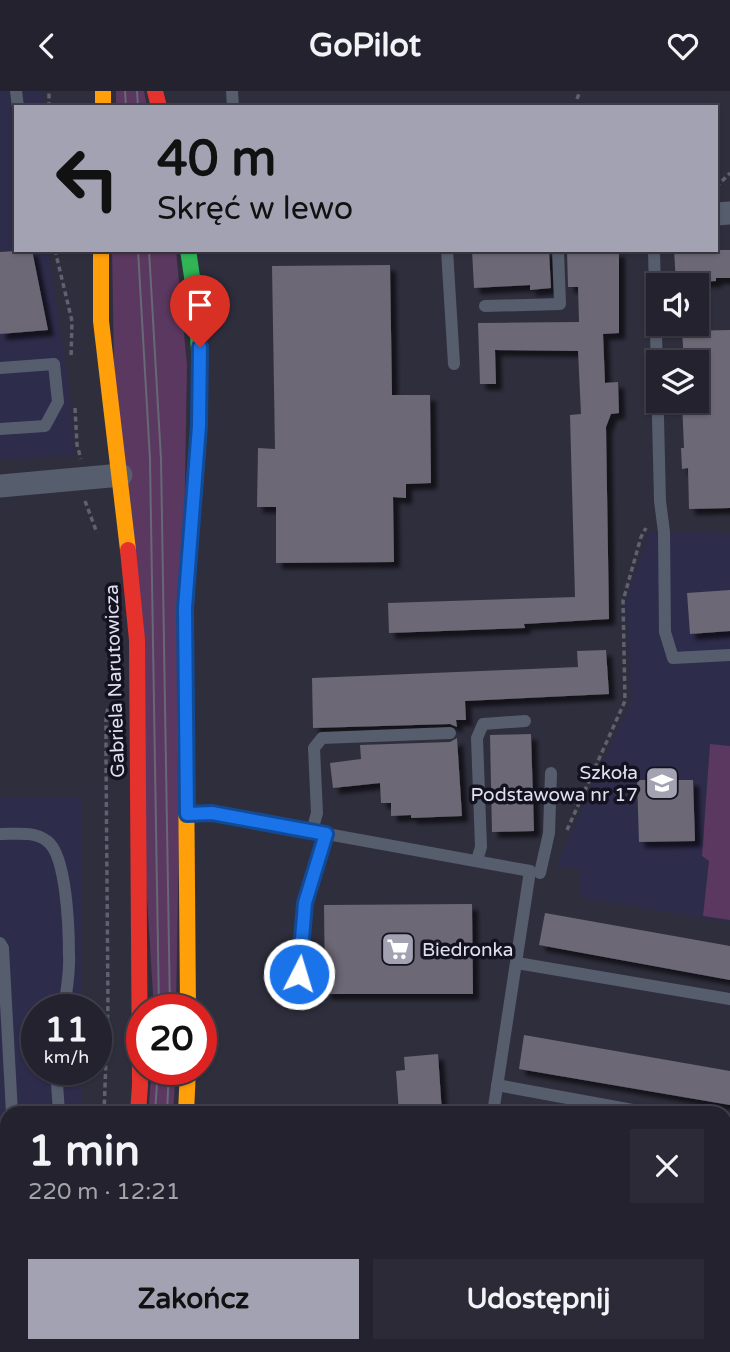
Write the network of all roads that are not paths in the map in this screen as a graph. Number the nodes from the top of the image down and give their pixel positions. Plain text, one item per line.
1 (101, 252) edge
2 (188, 252) edge
3 (447, 252) edge
4 (558, 252) edge
5 (654, 252) edge
6 (485, 306) dead end
7 (454, 364) dead end
8 (0, 368) edge
9 (0, 429) edge
10 (121, 475) junction
11 (0, 486) edge
12 (730, 655) edge
13 (525, 721) dead end
14 (450, 733) dead end
15 (551, 773) dead end
16 (187, 814) junction
17 (312, 831) junction
18 (0, 834) edge
19 (326, 834) junction
20 (477, 860) junction
21 (540, 873) dead end
22 (0, 943) edge
23 (517, 963) junction
24 (299, 974) dead end
25 (66, 994) edge
26 (188, 994) edge
27 (730, 999) edge
28 (57, 1085) edge
29 (187, 1085) edge
30 (497, 1085) junction
31 (12, 1106) edge
32 (59, 1106) edge
33 (138, 1106) edge
34 (186, 1106) edge
35 (494, 1106) edge
36 (611, 1106) edge

1 - 10 street, Gabriela Narutowicza
2 - 16 street
3 - 7 lane
4 - 6 lane
5 - 12 lane
8 - 9 lane
10 - 11 street
10 - 33 street, Gabriela Narutowicza
13 - 20 lane
14 - 17 lane
15 - 21 lane
16 - 17 lane
16 - 26 street
17 - 19 lane
18 - 25 lane
19 - 20 lane
19 - 24 lane
20 - 23 lane
22 - 31 lane
23 - 27 lane
23 - 30 lane
28 - 32 lane
29 - 34 street
30 - 35 lane
30 - 36 lane

